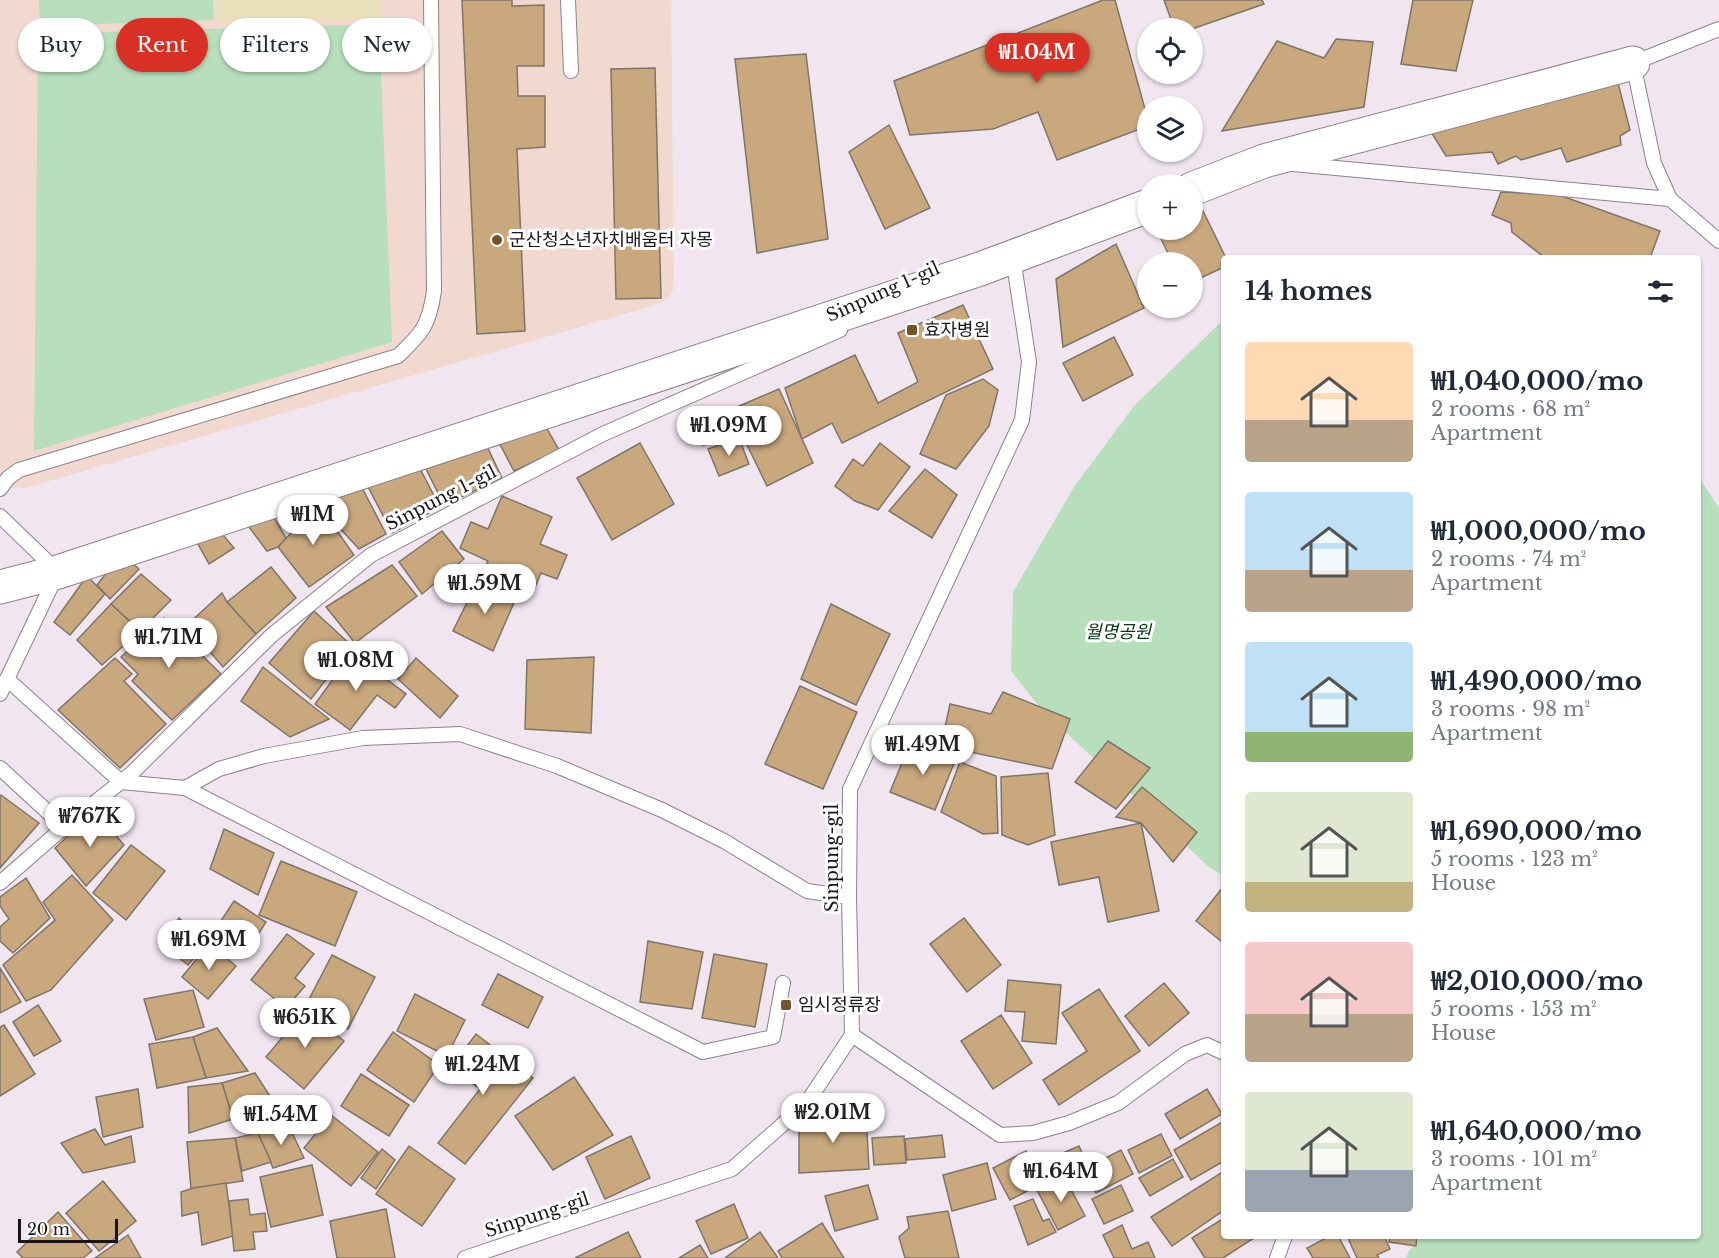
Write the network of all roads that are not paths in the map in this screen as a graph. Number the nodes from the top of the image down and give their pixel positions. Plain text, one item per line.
1 (431, 0) edge
2 (568, 0) edge
3 (1719, 29) edge
4 (1633, 63) junction
5 (570, 71) dead end
6 (1264, 161) junction
7 (1203, 185) edge
8 (1670, 200) junction
9 (1137, 210) edge
10 (1719, 241) edge
11 (1013, 258) junction
12 (980, 269) junction
13 (0, 489) edge
14 (0, 516) edge
15 (58, 572) junction
16 (0, 587) edge
17 (7, 679) junction
18 (0, 694) edge
19 (0, 768) edge
20 (121, 782) junction
21 (185, 788) junction
22 (64, 828) junction
23 (0, 883) edge
24 (849, 897) junction
25 (783, 983) dead end
26 (852, 1035) junction
27 (1221, 1052) edge
28 (1284, 1239) edge
29 (465, 1258) edge
30 (1277, 1258) edge

1 - 13 lane
2 - 5 lane
3 - 4 lane
4 - 6 street
4 - 8 lane
6 - 7 street
6 - 8 lane
8 - 10 lane
9 - 11 street
11 - 12 street
11 - 24 lane, Sinpung-gil
12 - 15 street
12 - 20 lane, Sinpung 1-gil
14 - 15 lane
15 - 16 street
15 - 17 lane
17 - 18 lane
17 - 20 lane
19 - 22 lane
20 - 21 lane
20 - 22 lane, Sinpung 1-gil
21 - 24 lane
21 - 25 lane
22 - 23 lane, Sinpung 1-gil
24 - 26 lane, Sinpung-gil
26 - 27 lane
26 - 29 lane, Sinpung-gil
28 - 30 lane

